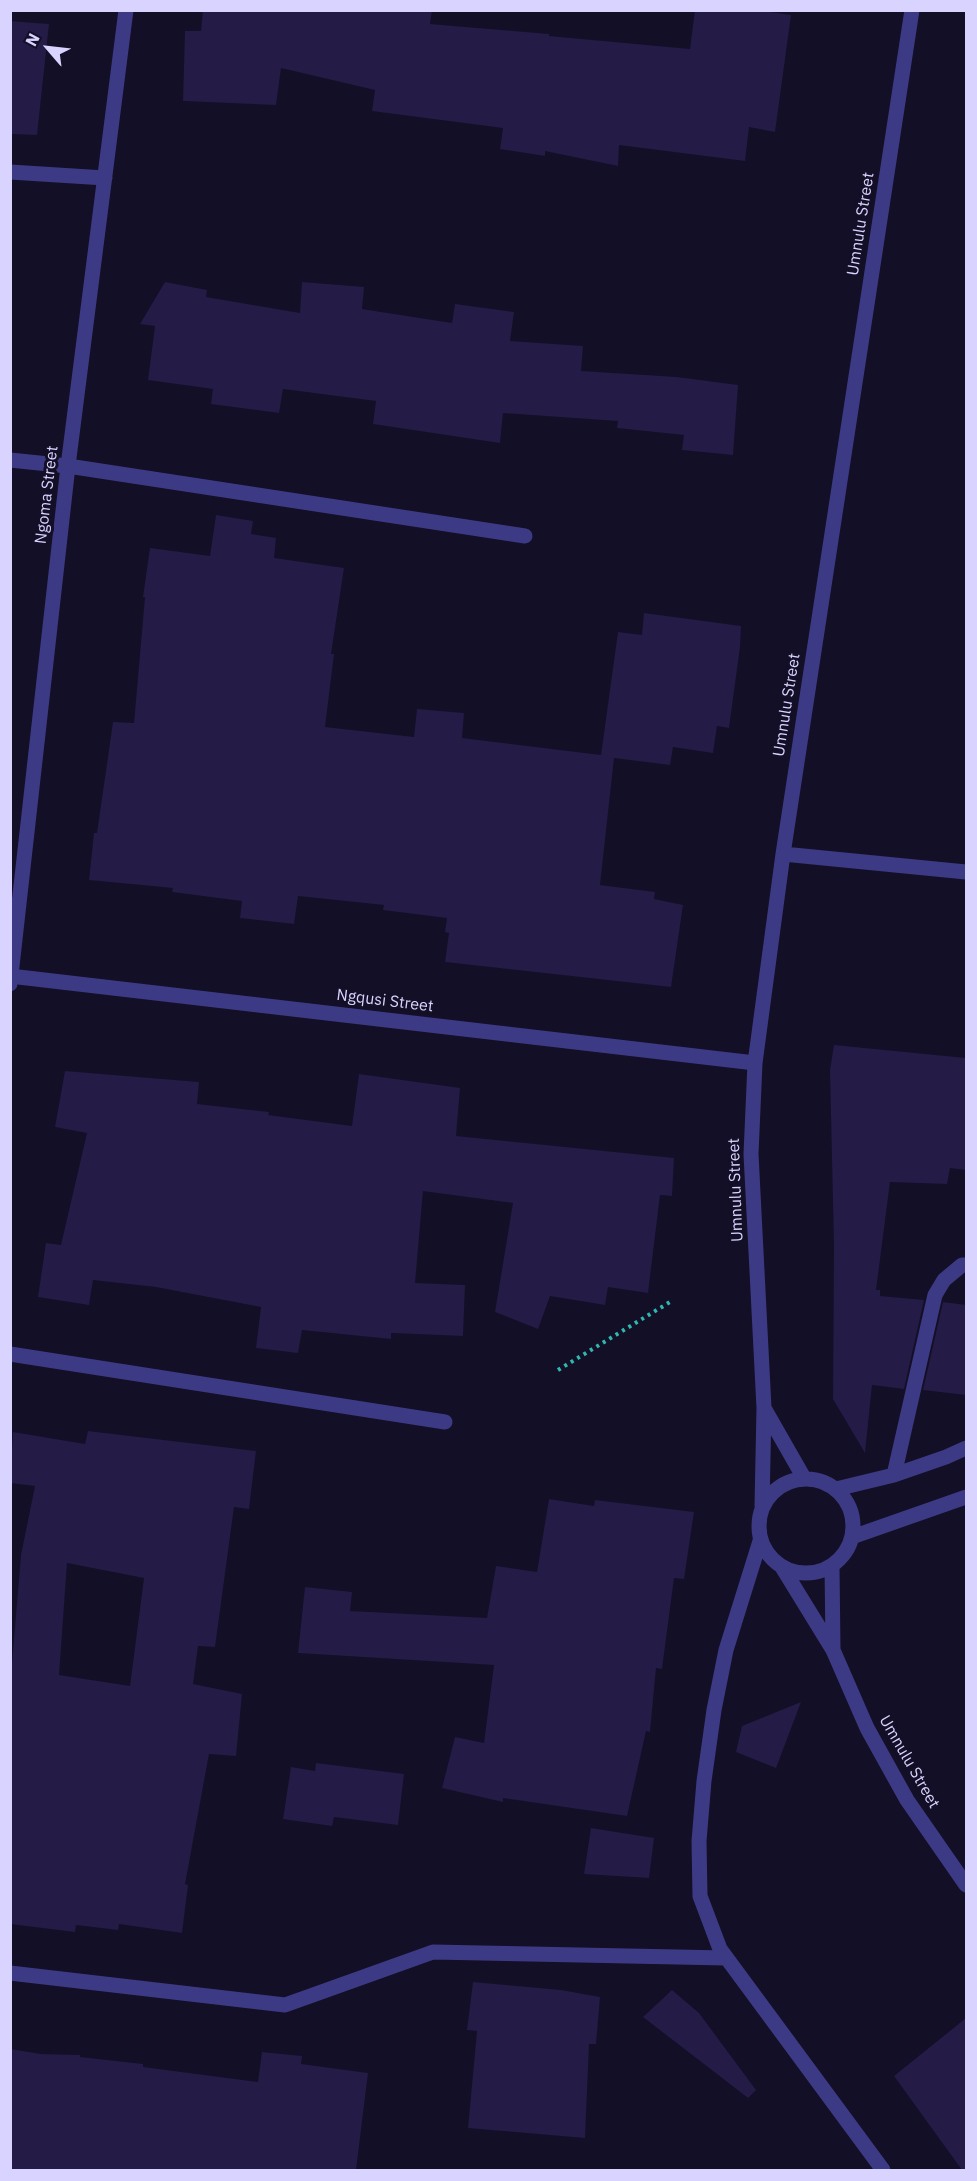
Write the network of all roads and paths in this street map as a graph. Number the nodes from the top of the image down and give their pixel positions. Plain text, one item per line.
1 (126, 10) edge
2 (912, 10) edge
3 (10, 172) edge
4 (105, 177) junction
5 (10, 460) edge
6 (68, 466) junction
7 (525, 536) dead end
8 (783, 854) junction
9 (966, 873) edge
10 (11, 978) edge
11 (755, 1063) junction
12 (966, 1265) edge
13 (670, 1302) dead end
14 (10, 1354) edge
15 (558, 1370) dead end
16 (764, 1408) junction
17 (445, 1422) dead end
18 (966, 1448) edge
19 (894, 1475) junction
20 (804, 1478) junction
21 (836, 1489) junction
22 (966, 1497) edge
23 (762, 1506) junction
24 (852, 1537) junction
25 (760, 1541) junction
26 (832, 1566) junction
27 (782, 1568) junction
28 (834, 1650) junction
29 (966, 1885) edge
30 (726, 1958) junction
31 (10, 1973) edge
32 (883, 2170) edge

1 - 4 street, Ngoma Street
2 - 8 street, Umnulu Street
3 - 4 street
4 - 6 street, Ngoma Street
5 - 6 street
6 - 7 street
6 - 10 street, Ngoma Street
8 - 9 street
8 - 11 street, Umnulu Street
10 - 11 street, Ngqusi Street
11 - 16 street, Umnulu Street
12 - 19 street
13 - 15 path
14 - 17 street
16 - 20 street, Umnulu Street
16 - 23 street, Umnulu Street
18 - 19 street
19 - 21 street
20 - 21 street
20 - 23 street
21 - 24 street
22 - 24 street
23 - 25 street
24 - 26 street
25 - 27 street
25 - 30 street
26 - 27 street
26 - 28 street, Umnulu Street
27 - 28 street, Umnulu Street
28 - 29 street, Umnulu Street
30 - 31 street
30 - 32 street

